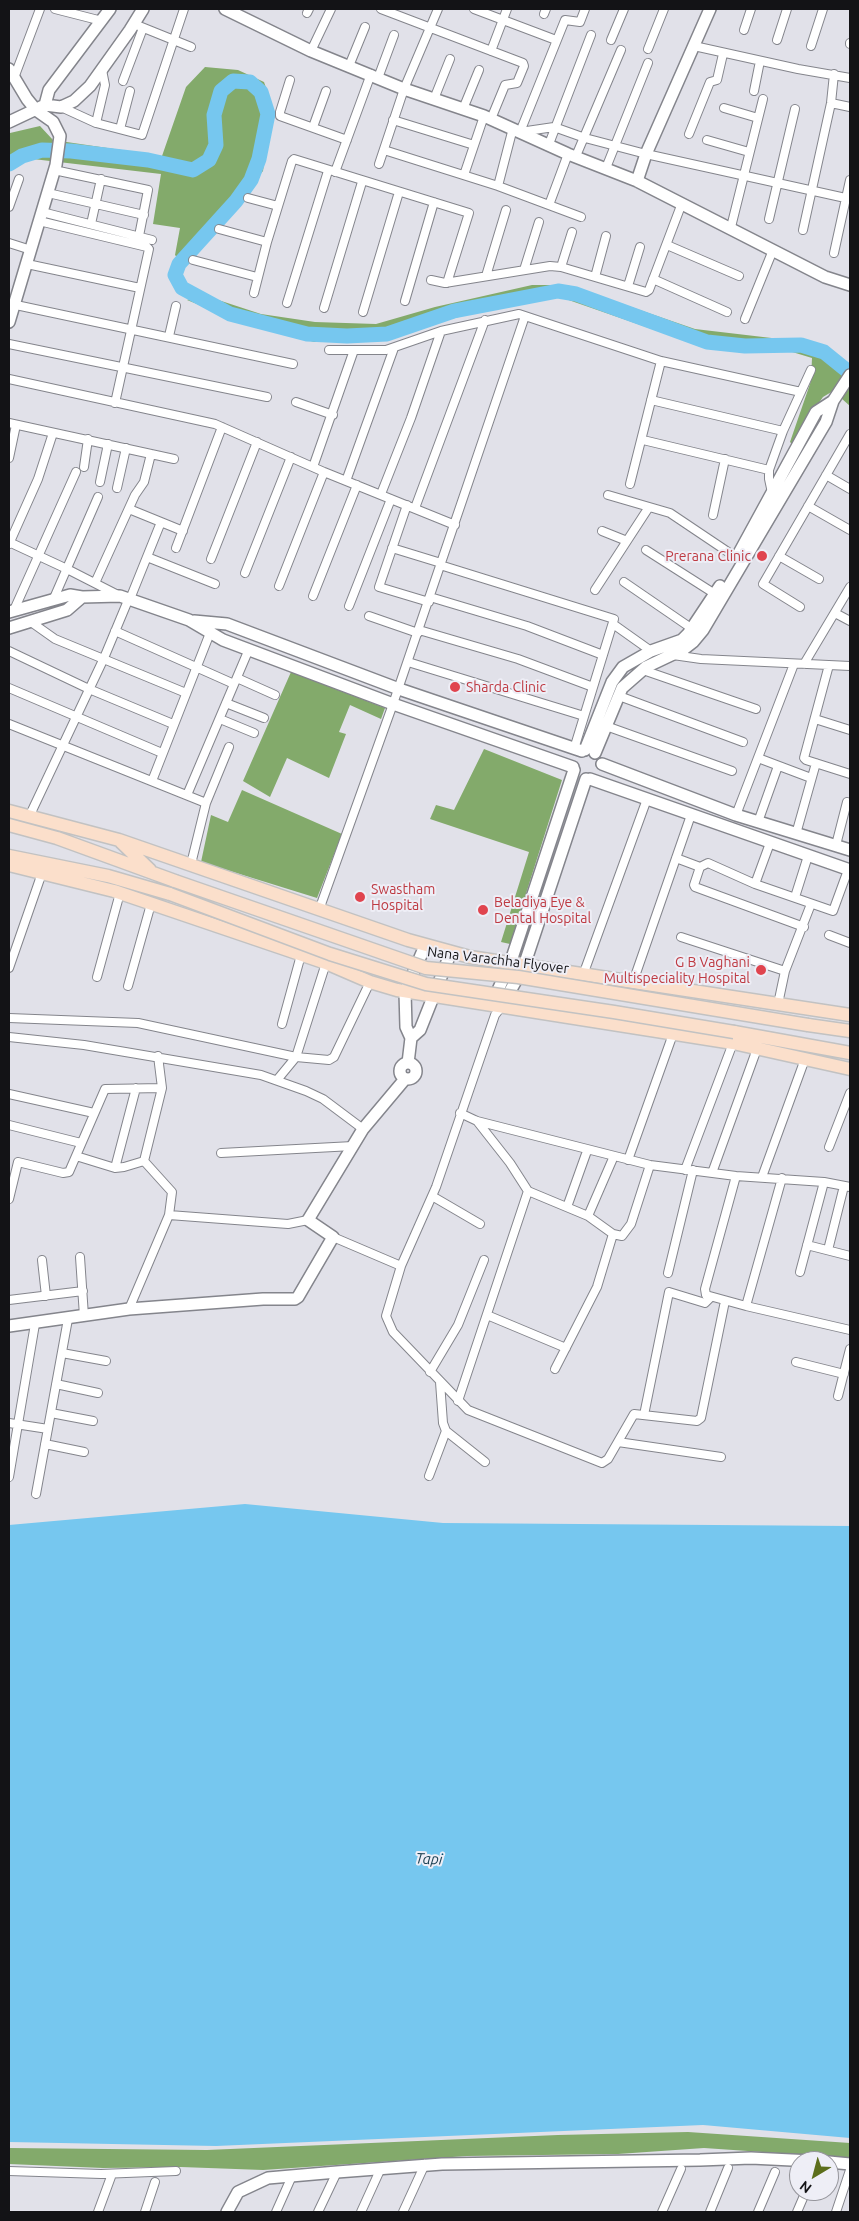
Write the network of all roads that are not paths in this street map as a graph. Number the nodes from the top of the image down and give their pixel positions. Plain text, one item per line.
1 (40, 9) edge
2 (55, 9) edge
3 (110, 9) edge
4 (143, 9) edge
5 (184, 9) edge
6 (225, 9) edge
7 (331, 9) edge
8 (381, 9) edge
9 (438, 9) edge
10 (474, 9) edge
11 (507, 9) edge
12 (585, 9) edge
13 (624, 9) edge
14 (664, 9) edge
15 (710, 9) edge
16 (751, 9) edge
17 (787, 9) edge
18 (823, 9) edge
19 (77, 12) edge
20 (503, 20) junction
21 (102, 21) junction
22 (138, 26) junction
23 (365, 27) dead end
24 (430, 28) junction
25 (744, 30) dead end
26 (394, 35) dead end
27 (590, 35) dead end
28 (174, 40) junction
29 (556, 40) junction
30 (611, 40) dead end
31 (777, 40) dead end
32 (694, 46) junction
33 (811, 46) dead end
34 (192, 47) dead end
35 (648, 49) dead end
36 (621, 50) dead end
37 (311, 51) junction
38 (491, 51) junction
39 (723, 54) junction
40 (450, 59) dead end
41 (760, 62) junction
42 (648, 63) dead end
43 (350, 66) junction
44 (102, 70) junction
45 (479, 70) dead end
46 (11, 74) edge
47 (834, 74) junction
48 (374, 76) junction
49 (850, 78) edge
50 (123, 80) dead end
51 (290, 80) dead end
52 (404, 88) junction
53 (130, 91) dead end
54 (326, 91) dead end
55 (754, 91) dead end
56 (434, 99) junction
57 (763, 99) dead end
58 (831, 103) junction
59 (61, 107) junction
60 (850, 107) edge
61 (40, 108) junction
62 (724, 108) dead end
63 (463, 109) junction
64 (795, 109) dead end
65 (487, 118) junction
66 (758, 118) junction
67 (393, 120) junction
68 (9, 122) edge
69 (96, 122) junction
70 (312, 127) junction
71 (554, 127) junction
72 (120, 129) junction
73 (516, 130) junction
74 (689, 134) dead end
75 (585, 138) junction
76 (346, 140) junction
77 (706, 140) dead end
78 (549, 144) junction
79 (474, 145) junction
80 (615, 145) junction
81 (384, 150) junction
82 (749, 152) junction
83 (646, 154) junction
84 (572, 155) junction
85 (379, 164) dead end
86 (55, 167) junction
87 (606, 168) junction
88 (331, 172) junction
89 (464, 174) junction
90 (744, 176) junction
91 (19, 179) dead end
92 (101, 179) junction
93 (850, 180) edge
94 (637, 181) junction
95 (362, 182) junction
96 (778, 183) junction
97 (498, 186) junction
98 (813, 190) junction
99 (399, 192) junction
100 (48, 193) junction
101 (248, 198) dead end
102 (848, 198) edge
103 (434, 202) junction
104 (95, 203) junction
105 (682, 203) junction
106 (549, 205) junction
107 (278, 206) junction
108 (9, 207) edge
109 (506, 210) dead end
110 (144, 214) junction
111 (41, 216) junction
112 (581, 217) dead end
113 (769, 219) dead end
114 (539, 222) dead end
115 (90, 224) junction
116 (731, 227) junction
117 (219, 230) dead end
118 (803, 230) dead end
119 (572, 232) dead end
120 (139, 236) junction
121 (606, 236) dead end
122 (152, 240) dead end
123 (267, 242) junction
124 (9, 243) edge
125 (667, 245) junction
126 (640, 247) dead end
127 (31, 250) junction
128 (773, 250) junction
129 (834, 253) dead end
130 (192, 260) dead end
131 (27, 264) junction
132 (561, 267) junction
133 (524, 270) junction
134 (486, 276) junction
135 (739, 276) dead end
136 (257, 277) junction
137 (595, 277) junction
138 (653, 279) junction
139 (431, 280) dead end
140 (447, 283) junction
141 (850, 285) edge
142 (628, 286) junction
143 (140, 288) junction
144 (254, 293) dead end
145 (14, 301) edge
146 (405, 301) dead end
147 (287, 303) dead end
148 (176, 306) dead end
149 (324, 308) dead end
150 (363, 312) dead end
151 (727, 312) dead end
152 (525, 316) junction
153 (744, 319) dead end
154 (485, 320) junction
155 (9, 322) edge
156 (131, 328) junction
157 (441, 331) junction
158 (169, 336) junction
159 (9, 344) edge
160 (394, 348) junction
161 (329, 350) dead end
162 (354, 350) junction
163 (661, 361) junction
164 (293, 364) dead end
165 (123, 368) junction
166 (811, 370) dead end
167 (850, 375) edge
168 (9, 379) edge
169 (801, 392) junction
170 (267, 397) dead end
171 (835, 398) junction
172 (651, 400) junction
173 (296, 402) dead end
174 (115, 404) junction
175 (332, 415) junction
176 (13, 424) edge
177 (222, 427) junction
178 (783, 431) junction
179 (54, 433) junction
180 (850, 434) edge
181 (88, 439) junction
182 (642, 440) junction
183 (257, 442) junction
184 (108, 444) junction
185 (126, 448) junction
186 (151, 454) junction
187 (291, 457) junction
188 (9, 458) edge
189 (174, 459) dead end
190 (725, 459) junction
191 (84, 467) dead end
192 (313, 467) junction
193 (769, 470) junction
194 (76, 472) dead end
195 (324, 472) junction
196 (826, 475) junction
197 (346, 481) junction
198 (100, 482) dead end
199 (630, 484) dead end
200 (357, 485) junction
201 (117, 488) dead end
202 (850, 489) edge
203 (381, 494) junction
204 (772, 494) junction
205 (608, 495) dead end
206 (98, 497) dead end
207 (391, 499) junction
208 (808, 506) junction
209 (411, 507) junction
210 (649, 507) junction
211 (129, 509) junction
212 (713, 515) dead end
213 (161, 522) junction
214 (455, 525) junction
215 (850, 530) edge
216 (183, 531) junction
217 (602, 531) dead end
218 (627, 541) junction
219 (9, 543) edge
220 (176, 548) dead end
221 (392, 548) junction
222 (646, 550) dead end
223 (39, 555) junction
224 (779, 556) junction
225 (147, 557) junction
226 (736, 558) junction
227 (210, 559) dead end
228 (440, 564) junction
229 (67, 568) junction
230 (245, 573) dead end
231 (819, 579) dead end
232 (624, 582) dead end
233 (96, 583) junction
234 (215, 584) dead end
235 (279, 586) dead end
236 (850, 587) edge
237 (595, 590) dead end
238 (715, 594) junction
239 (314, 596) dead end
240 (82, 597) junction
241 (54, 598) junction
242 (126, 598) junction
243 (429, 600) junction
244 (349, 606) dead end
245 (800, 607) dead end
246 (12, 611) edge
247 (835, 613) junction
248 (369, 616) dead end
249 (189, 620) junction
250 (850, 621) edge
251 (31, 622) junction
252 (614, 624) junction
253 (9, 628) edge
254 (691, 628) junction
255 (115, 631) junction
256 (210, 632) junction
257 (418, 632) junction
258 (249, 649) junction
259 (9, 651) edge
260 (651, 651) junction
261 (603, 655) junction
262 (673, 655) junction
263 (104, 658) junction
264 (408, 662) junction
265 (794, 664) junction
266 (804, 664) junction
267 (829, 664) junction
268 (850, 666) edge
269 (196, 667) junction
270 (643, 670) junction
271 (236, 681) junction
272 (593, 687) junction
273 (9, 688) edge
274 (89, 689) junction
275 (399, 689) junction
276 (186, 693) junction
277 (275, 695) dead end
278 (619, 696) junction
279 (226, 703) junction
280 (393, 704) junction
281 (756, 709) dead end
282 (77, 716) junction
283 (584, 716) junction
284 (264, 718) dead end
285 (815, 719) junction
286 (220, 720) junction
287 (9, 724) edge
288 (173, 724) junction
289 (606, 726) junction
290 (850, 730) edge
291 (254, 733) dead end
292 (743, 742) dead end
293 (63, 746) junction
294 (229, 747) dead end
295 (584, 751) junction
296 (162, 753) junction
297 (758, 758) junction
298 (602, 764) junction
299 (816, 764) junction
300 (778, 766) junction
301 (574, 768) junction
302 (732, 771) dead end
303 (850, 774) edge
304 (811, 778) junction
305 (588, 779) junction
306 (152, 781) junction
307 (187, 795) junction
308 (647, 800) junction
309 (847, 802) dead end
310 (206, 803) junction
311 (9, 811) edge
312 (691, 815) junction
313 (736, 815) junction
314 (30, 816) junction
315 (758, 822) junction
316 (9, 825) edge
317 (82, 831) junction
318 (796, 834) junction
319 (57, 838) junction
320 (119, 840) junction
321 (770, 843) junction
322 (836, 845) junction
323 (850, 850) edge
324 (808, 856) junction
325 (676, 858) junction
326 (10, 860) edge
327 (191, 864) junction
328 (65, 867) junction
329 (700, 867) junction
330 (849, 870) edge
331 (42, 873) junction
332 (154, 874) junction
333 (108, 876) junction
334 (81, 882) junction
335 (755, 884) junction
336 (120, 893) junction
337 (795, 898) junction
338 (151, 904) junction
339 (812, 904) junction
340 (319, 910) junction
341 (804, 927) junction
342 (829, 935) dead end
343 (680, 936) dead end
344 (850, 943) edge
345 (425, 946) junction
346 (450, 952) junction
347 (302, 955) junction
348 (326, 963) junction
349 (510, 964) junction
350 (524, 966) junction
351 (9, 968) edge
352 (785, 971) junction
353 (584, 975) junction
354 (97, 977) dead end
355 (370, 982) junction
356 (633, 982) junction
357 (128, 986) dead end
358 (405, 992) junction
359 (433, 996) junction
360 (778, 1004) junction
361 (496, 1008) junction
362 (850, 1016) edge
363 (9, 1018) edge
364 (282, 1024) dead end
365 (850, 1031) edge
366 (673, 1034) junction
367 (9, 1037) edge
368 (411, 1038) junction
369 (734, 1038) junction
370 (759, 1043) junction
371 (850, 1053) edge
372 (158, 1056) junction
373 (296, 1057) junction
374 (805, 1059) junction
375 (850, 1069) edge
376 (277, 1080) junction
377 (136, 1088) junction
378 (162, 1088) junction
379 (850, 1093) edge
380 (9, 1094) edge
381 (94, 1112) junction
382 (460, 1113) junction
383 (477, 1121) junction
384 (9, 1125) edge
385 (363, 1130) junction
386 (81, 1144) junction
387 (353, 1146) junction
388 (829, 1147) dead end
389 (587, 1150) junction
390 (221, 1153) dead end
391 (76, 1156) junction
392 (614, 1156) junction
393 (628, 1160) junction
394 (144, 1161) junction
395 (650, 1165) junction
396 (115, 1168) junction
397 (689, 1170) junction
398 (712, 1173) junction
399 (736, 1176) junction
400 (762, 1177) junction
401 (782, 1178) junction
402 (824, 1182) junction
403 (847, 1187) edge
404 (528, 1191) junction
405 (432, 1196) junction
406 (9, 1199) edge
407 (567, 1207) junction
408 (169, 1215) junction
409 (588, 1216) junction
410 (308, 1220) junction
411 (480, 1224) dead end
412 (613, 1234) junction
413 (333, 1237) junction
414 (807, 1245) junction
415 (828, 1250) junction
416 (850, 1256) edge
417 (80, 1258) dead end
418 (42, 1260) dead end
419 (484, 1260) dead end
420 (400, 1266) junction
421 (800, 1272) dead end
422 (668, 1273) dead end
423 (83, 1291) junction
424 (9, 1296) edge
425 (46, 1296) junction
426 (711, 1297) junction
427 (9, 1300) edge
428 (725, 1301) junction
429 (746, 1306) junction
430 (129, 1309) junction
431 (487, 1315) junction
432 (84, 1316) junction
433 (68, 1319) junction
434 (35, 1324) junction
435 (9, 1326) edge
436 (850, 1330) edge
437 (566, 1348) junction
438 (850, 1349) edge
439 (62, 1353) junction
440 (106, 1361) dead end
441 (796, 1362) dead end
442 (555, 1369) dead end
443 (430, 1372) junction
444 (844, 1374) junction
445 (440, 1382) junction
446 (56, 1384) junction
447 (98, 1393) dead end
448 (838, 1396) dead end
449 (458, 1401) junction
450 (51, 1413) junction
451 (644, 1414) junction
452 (94, 1421) dead end
453 (9, 1423) edge
454 (18, 1424) junction
455 (48, 1429) junction
456 (446, 1431) junction
457 (618, 1442) junction
458 (45, 1444) junction
459 (84, 1452) dead end
460 (721, 1457) dead end
461 (485, 1462) dead end
462 (429, 1476) dead end
463 (9, 1477) edge
464 (36, 1494) dead end
465 (789, 2160) edge
466 (424, 2164) junction
467 (381, 2168) junction
468 (728, 2168) dead end
469 (681, 2169) dead end
470 (850, 2170) edge
471 (9, 2171) edge
472 (176, 2171) dead end
473 (337, 2172) junction
474 (774, 2172) dead end
475 (112, 2174) junction
476 (292, 2176) junction
477 (156, 2182) dead end
478 (98, 2212) edge
479 (145, 2212) edge
480 (227, 2212) edge
481 (276, 2212) edge
482 (318, 2212) edge
483 (361, 2212) edge
484 (403, 2212) edge
485 (662, 2212) edge
486 (710, 2212) edge
487 (758, 2212) edge
488 (836, 2212) edge

1 - 46 street
2 - 19 street
3 - 21 street
4 - 22 street
5 - 28 street
6 - 37 street
7 - 37 street
8 - 24 street
9 - 24 street
10 - 20 street
11 - 20 street
12 - 29 street
13 - 30 street
14 - 35 street
15 - 32 street
16 - 25 street
17 - 31 street
18 - 33 street
19 - 21 street
20 - 29 street
20 - 38 street
21 - 61 street
22 - 28 street
22 - 44 street
22 - 50 street
23 - 43 street
24 - 38 street
24 - 52 street
26 - 48 street
27 - 71 street
28 - 34 street
28 - 72 street
29 - 73 street
32 - 39 street
32 - 83 street
36 - 75 street
37 - 43 street
38 - 65 street
39 - 41 street
39 - 74 street
40 - 56 street
41 - 47 street
41 - 55 street
42 - 80 street
43 - 48 street
44 - 59 street
44 - 69 street
45 - 63 street
46 - 61 street
47 - 49 street
47 - 58 street
48 - 52 street
48 - 76 street
51 - 70 street
52 - 56 street
52 - 67 street
53 - 72 street
54 - 70 street
56 - 63 street
57 - 66 street
58 - 60 street
58 - 98 street
59 - 61 street
59 - 69 street
61 - 68 street
61 - 86 street
62 - 66 street
63 - 65 street
64 - 96 street
65 - 73 street
65 - 79 street
66 - 82 street
67 - 79 street
67 - 81 street
69 - 72 street
70 - 76 street
71 - 73 street
71 - 75 street
71 - 78 street
73 - 78 street
73 - 97 street
75 - 80 street
75 - 84 street
76 - 88 street
77 - 82 street
78 - 84 street
79 - 89 street
80 - 83 street
80 - 87 street
81 - 85 street
81 - 89 street
82 - 90 street
83 - 90 street
83 - 94 street
84 - 87 street
84 - 106 street
86 - 92 street
86 - 100 street
87 - 94 street
88 - 95 street
88 - 107 street
88 - 147 street
89 - 97 street
90 - 96 street
90 - 116 street
91 - 108 street
92 - 104 street
92 - 110 street
93 - 102 street
94 - 105 street
95 - 99 street
95 - 149 street
96 - 98 street
96 - 113 street
97 - 106 street
98 - 102 street
98 - 118 street
99 - 103 street
99 - 150 street
100 - 104 street
100 - 111 street
101 - 107 street
102 - 129 street
103 - 140 street
103 - 146 street
104 - 110 street
104 - 115 street
105 - 116 street
105 - 125 street
106 - 112 street
107 - 123 street
109 - 134 street
110 - 120 street
111 - 115 street
111 - 127 street
111 - 143 street
114 - 133 street
115 - 120 street
116 - 128 street
117 - 123 street
119 - 132 street
120 - 122 street
121 - 137 street
123 - 136 street
124 - 127 street
125 - 135 street
125 - 138 street
126 - 142 street
127 - 131 street
128 - 141 street
128 - 153 street
130 - 136 street
131 - 143 street
131 - 145 street
132 - 133 street
132 - 137 street
133 - 134 street
134 - 140 street
136 - 144 street
137 - 142 street
138 - 142 street
138 - 151 street
139 - 140 street
143 - 156 street
145 - 155 street
145 - 156 street
148 - 158 street
152 - 154 street
152 - 163 street
152 - 214 street
154 - 157 street
154 - 209 street
156 - 158 street
156 - 165 street
157 - 160 street
157 - 203 street
158 - 164 street
159 - 165 street
160 - 162 street
160 - 197 street
161 - 162 street
162 - 175 street
163 - 169 street
163 - 172 street
165 - 170 street
165 - 174 street
166 - 169 street
167 - 171 street
168 - 174 street
169 - 178 street
171 - 204 street
171 - 262 street
172 - 178 street
172 - 182 street
173 - 175 street
174 - 177 street
175 - 192 street
176 - 179 street
176 - 188 street
177 - 183 street
177 - 216 street
178 - 193 street
179 - 181 street
179 - 219 street
180 - 196 street
181 - 184 street
181 - 191 street
182 - 190 street
182 - 199 street
183 - 187 street
183 - 227 street
184 - 185 street
184 - 198 street
185 - 186 street
185 - 201 street
186 - 189 street
186 - 211 street
187 - 192 street
187 - 230 street
190 - 193 street
190 - 212 street
192 - 195 street
193 - 204 street
194 - 223 street
195 - 197 street
195 - 235 street
196 - 202 street
196 - 208 street
197 - 200 street
200 - 203 street
200 - 239 street
203 - 207 street
204 - 226 street
205 - 210 street
206 - 229 street
207 - 209 street
207 - 244 street
208 - 215 street
208 - 224 street
209 - 214 street
209 - 221 street
210 - 218 street
210 - 226 street
211 - 213 street
211 - 233 street
213 - 216 street
213 - 225 street
214 - 228 street
216 - 220 street
217 - 218 street
218 - 237 street
219 - 223 street
221 - 228 street
221 - 243 street
222 - 238 street
223 - 229 street
223 - 246 street
224 - 231 street
224 - 245 street
225 - 234 street
225 - 242 street
226 - 238 street
228 - 243 street
228 - 252 street
229 - 233 street
229 - 241 street
232 - 254 street
233 - 242 street
236 - 247 street
238 - 254 street
240 - 241 street
240 - 242 street
240 - 251 street
241 - 246 street
242 - 249 street
242 - 255 street
243 - 257 street
243 - 261 street
247 - 250 street
247 - 266 street
248 - 257 street
249 - 256 street
249 - 275 street
251 - 253 street
251 - 263 street
252 - 260 street
252 - 261 street
254 - 260 street
255 - 263 street
255 - 269 street
256 - 258 street
256 - 269 street
257 - 264 street
257 - 272 street
258 - 271 street
258 - 280 street
259 - 274 street
260 - 295 street
261 - 272 street
262 - 265 street
262 - 270 street
263 - 274 street
263 - 276 street
264 - 275 street
264 - 283 street
265 - 266 street
265 - 297 street
266 - 267 street
267 - 268 street
267 - 285 street
269 - 271 street
269 - 276 street
270 - 278 street
270 - 281 street
271 - 277 street
271 - 279 street
272 - 283 street
273 - 282 street
274 - 282 street
274 - 288 street
275 - 280 street
275 - 295 street
276 - 288 street
278 - 289 street
278 - 292 street
279 - 284 street
279 - 286 street
280 - 301 street
280 - 340 street
282 - 293 street
282 - 296 street
283 - 295 street
285 - 290 street
285 - 299 street
286 - 291 street
286 - 307 street
287 - 293 street
288 - 296 street
289 - 295 street
289 - 302 street
293 - 306 street
293 - 314 street
294 - 310 street
295 - 298 street
295 - 301 street
296 - 306 street
297 - 300 street
297 - 313 street
298 - 305 street
298 - 313 street
299 - 303 street
299 - 304 street
300 - 304 street
300 - 315 street
301 - 305 street
301 - 349 street
304 - 318 street
305 - 308 street
305 - 350 street
306 - 307 street
307 - 310 street
308 - 312 street
308 - 353 street
309 - 322 street
310 - 327 street
311 - 314 main road
312 - 321 street
312 - 325 street
313 - 315 street
314 - 317 main road
315 - 318 street
316 - 319 main road, Nana Varachha Flyover
317 - 319 main road
317 - 320 main road
318 - 322 street
319 - 332 main road, Nana Varachha Flyover
320 - 327 main road
320 - 332 main road
321 - 324 street
321 - 335 street
322 - 323 street
324 - 330 street
324 - 337 street
325 - 329 street
325 - 356 street
326 - 328 main road
326 - 331 main road
327 - 340 main road
328 - 333 main road
328 - 334 main road
329 - 335 street
329 - 341 street
330 - 339 street
331 - 334 main road
331 - 351 street
332 - 365 main road, Nana Varachha Flyover, bridge
333 - 334 main road
333 - 369 main road, bridge
334 - 336 main road
335 - 337 street
336 - 338 main road
336 - 354 street
337 - 339 street
338 - 347 main road
338 - 357 street
339 - 341 street
340 - 345 main road
341 - 352 street
342 - 344 street
343 - 352 street
345 - 346 main road
345 - 358 street
346 - 349 main road
346 - 359 street
347 - 348 main road
347 - 364 street
348 - 355 main road
348 - 373 street
349 - 350 main road
349 - 361 street
350 - 353 main road
350 - 361 street
352 - 360 street
353 - 356 main road
355 - 358 main road
355 - 373 street
356 - 360 main road
358 - 359 main road
358 - 368 street
359 - 361 main road
359 - 368 street
360 - 362 main road
361 - 366 main road
361 - 382 street
362 - 365 main road
363 - 373 street
366 - 369 main road
366 - 393 street
367 - 372 street
368 - 385 street
369 - 370 main road
369 - 397 street
370 - 371 main road
370 - 374 main road
370 - 398 street
372 - 376 street
372 - 378 street
373 - 376 street
374 - 375 main road
374 - 400 street
376 - 385 street
377 - 378 street
377 - 381 street
377 - 396 street
378 - 394 street
379 - 388 street
380 - 381 street
381 - 386 street
382 - 383 street
382 - 405 street
383 - 389 street
383 - 404 street
384 - 386 street
385 - 387 street
386 - 391 street
387 - 390 street
387 - 410 street
389 - 392 street
389 - 407 street
391 - 396 street
391 - 406 street
392 - 393 street
392 - 409 street
393 - 395 street
394 - 396 street
394 - 408 street
395 - 397 street
395 - 412 street
397 - 398 street
397 - 422 street
398 - 399 street
399 - 400 street
399 - 426 street
400 - 401 street
401 - 402 street
401 - 429 street
402 - 403 street
402 - 414 street
403 - 415 street
404 - 407 street
404 - 431 street
405 - 411 street
405 - 420 street
407 - 409 street
408 - 410 street
408 - 430 street
409 - 412 street
410 - 413 street
412 - 437 street
413 - 420 street
413 - 430 street
414 - 415 street
414 - 421 street
415 - 416 street
417 - 423 street
418 - 425 street
419 - 443 street
420 - 443 street
423 - 425 street
423 - 432 street
424 - 427 street
425 - 427 street
426 - 428 street
426 - 451 street
428 - 429 street
428 - 451 street
429 - 436 street
430 - 432 street
431 - 437 street
431 - 449 street
432 - 433 street
433 - 434 street
433 - 439 street
434 - 435 street
434 - 454 street
437 - 442 street
438 - 444 street
439 - 440 street
439 - 446 street
441 - 444 street
443 - 445 street
444 - 448 street
445 - 449 street
445 - 456 street
446 - 447 street
446 - 450 street
449 - 457 street
450 - 452 street
450 - 455 street
451 - 457 street
453 - 454 street
454 - 455 street
454 - 463 street
455 - 458 street
456 - 461 street
456 - 462 street
457 - 460 street
458 - 459 street
458 - 464 street
465 - 466 street
466 - 467 street
466 - 484 street
467 - 473 street
467 - 483 street
468 - 486 street
469 - 485 street
470 - 488 street
471 - 475 street
472 - 475 street
473 - 476 street
473 - 482 street
474 - 487 street
475 - 478 street
476 - 480 street
476 - 481 street
477 - 479 street

